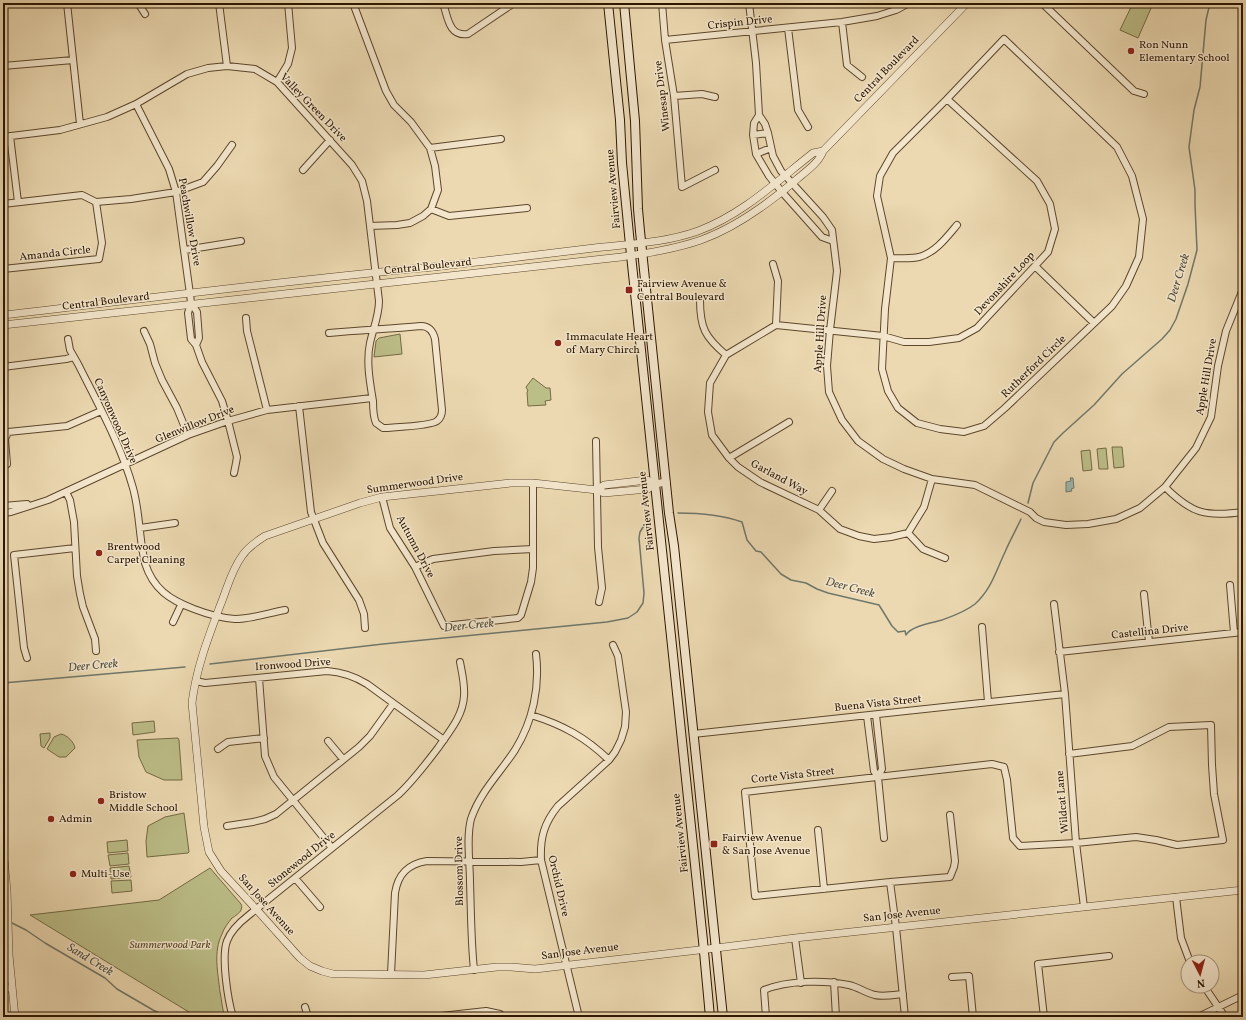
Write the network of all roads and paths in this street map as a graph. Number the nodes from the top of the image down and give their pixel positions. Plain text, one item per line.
1 (67, 3) edge
2 (138, 3) edge
3 (219, 3) edge
4 (288, 3) edge
5 (353, 3) edge
6 (443, 3) edge
7 (514, 3) edge
8 (608, 3) edge
9 (624, 3) edge
10 (662, 3) edge
11 (749, 3) edge
12 (910, 3) edge
13 (967, 3) edge
14 (1042, 3) edge
15 (145, 14) dead end
16 (842, 22) junction
17 (788, 28) junction
18 (753, 31) junction
19 (665, 40) junction
20 (72, 60) junction
21 (3, 66) edge
22 (227, 66) junction
23 (862, 77) dead end
24 (277, 82) junction
25 (1144, 94) dead end
26 (674, 96) junction
27 (715, 98) dead end
28 (947, 99) junction
29 (136, 104) junction
30 (759, 115) junction
31 (80, 124) junction
32 (808, 127) dead end
33 (768, 133) junction
34 (753, 135) junction
35 (10, 136) junction
36 (3, 137) edge
37 (501, 139) dead end
38 (330, 140) junction
39 (232, 145) dead end
40 (430, 148) junction
41 (772, 148) junction
42 (823, 151) junction
43 (756, 154) junction
44 (303, 170) dead end
45 (715, 170) dead end
46 (786, 175) junction
47 (792, 183) junction
48 (775, 184) junction
49 (176, 192) junction
50 (782, 192) junction
51 (18, 202) junction
52 (96, 202) junction
53 (3, 204) edge
54 (811, 205) junction
55 (527, 208) dead end
56 (432, 209) junction
57 (801, 214) junction
58 (822, 218) junction
59 (957, 225) dead end
60 (370, 226) junction
61 (812, 226) junction
62 (241, 241) dead end
63 (833, 241) junction
64 (641, 243) junction
65 (630, 244) junction
66 (185, 250) junction
67 (642, 254) junction
68 (631, 255) junction
69 (892, 258) junction
70 (774, 264) dead end
71 (1035, 266) junction
72 (3, 269) edge
73 (376, 272) junction
74 (377, 283) junction
75 (1243, 289) edge
76 (190, 294) junction
77 (700, 300) dead end
78 (191, 303) junction
79 (3, 315) edge
80 (246, 318) dead end
81 (1094, 323) junction
82 (3, 325) edge
83 (776, 325) junction
84 (374, 330) junction
85 (830, 330) junction
86 (144, 331) dead end
87 (329, 333) dead end
88 (883, 336) junction
89 (68, 339) dead end
90 (726, 355) junction
91 (74, 357) junction
92 (3, 367) edge
93 (372, 398) junction
94 (299, 406) junction
95 (267, 410) junction
96 (101, 411) junction
97 (228, 421) junction
98 (789, 422) dead end
99 (188, 436) junction
100 (596, 441) dead end
101 (729, 458) junction
102 (7, 464) dead end
103 (126, 465) junction
104 (234, 473) dead end
105 (932, 479) junction
106 (666, 482) junction
107 (533, 483) junction
108 (655, 484) junction
109 (1165, 487) junction
110 (597, 490) junction
111 (832, 491) dead end
112 (66, 492) junction
113 (382, 497) junction
114 (34, 504) junction
115 (3, 506) edge
116 (819, 510) junction
117 (1243, 512) edge
118 (3, 513) edge
119 (313, 519) junction
120 (175, 523) dead end
121 (140, 528) junction
122 (908, 533) junction
123 (76, 548) junction
124 (533, 549) junction
125 (945, 558) dead end
126 (416, 567) junction
127 (1230, 585) dead end
128 (1144, 594) dead end
129 (599, 602) dead end
130 (1054, 604) dead end
131 (181, 605) junction
132 (285, 610) dead end
133 (216, 617) junction
134 (174, 622) dead end
135 (982, 627) dead end
136 (365, 628) dead end
137 (1243, 632) edge
138 (1234, 633) junction
139 (1149, 642) junction
140 (613, 645) dead end
141 (96, 651) dead end
142 (1060, 652) junction
143 (536, 654) dead end
144 (27, 658) dead end
145 (460, 662) dead end
146 (259, 678) junction
147 (196, 681) junction
148 (1065, 694) junction
149 (988, 702) junction
150 (393, 704) junction
151 (531, 715) junction
152 (876, 715) junction
153 (867, 716) junction
154 (694, 734) junction
155 (264, 738) junction
156 (444, 740) junction
157 (328, 742) dead end
158 (218, 749) dead end
159 (1069, 754) junction
160 (343, 759) junction
161 (609, 760) junction
162 (878, 777) junction
163 (294, 800) junction
164 (950, 815) dead end
165 (227, 826) dead end
166 (818, 830) dead end
167 (884, 838) dead end
168 (1076, 843) junction
169 (3, 848) edge
170 (332, 848) junction
171 (541, 860) junction
172 (470, 862) junction
173 (295, 878) junction
174 (890, 882) junction
175 (824, 889) junction
176 (1243, 890) edge
177 (1176, 897) junction
178 (320, 907) dead end
179 (1084, 907) junction
180 (256, 908) junction
181 (896, 927) junction
182 (795, 938) junction
183 (716, 948) junction
184 (704, 949) junction
185 (1187, 954) edge
186 (1109, 956) dead end
187 (566, 965) junction
188 (474, 970) junction
189 (391, 974) junction
190 (952, 977) dead end
191 (834, 982) junction
192 (801, 983) junction
193 (3, 988) edge
194 (12, 988) junction
195 (903, 994) junction
196 (1209, 994) edge
197 (1243, 995) edge
198 (305, 1007) dead end
199 (1218, 1007) junction
200 (500, 1014) dead end
201 (1181, 1016) dead end
202 (15, 1017) edge
203 (233, 1017) edge
204 (308, 1017) edge
205 (432, 1017) edge
206 (579, 1017) edge
207 (710, 1017) edge
208 (723, 1017) edge
209 (766, 1017) edge
210 (836, 1017) edge
211 (905, 1017) edge
212 (973, 1017) edge
213 (1044, 1017) edge
214 (1225, 1017) edge

1 - 20 street
2 - 15 street
3 - 22 street
4 - 24 street
5 - 40 street
6 - 7 street
8 - 65 main road, Fairview Avenue
9 - 64 main road, Fairview Avenue
10 - 19 street, Winesap Drive
11 - 18 street, Apple Hill Drive
12 - 16 street, Crispin Drive
13 - 42 street, Central Boulevard
14 - 25 street
16 - 17 street, Crispin Drive
16 - 23 street
17 - 18 street, Crispin Drive
17 - 32 street
18 - 19 street, Crispin Drive
18 - 30 street, Apple Hill Drive
19 - 26 street, Winesap Drive
20 - 21 street
20 - 31 street
22 - 24 street, Valley Green Drive
22 - 29 street, Valley Green Drive
24 - 38 street, Valley Green Drive
26 - 27 street
26 - 45 street, Winesap Drive
28 - 69 street, Rutherford Circle
28 - 71 street, Devonshire Loop
28 - 81 street, Rutherford Circle
29 - 31 street, Valley Green Drive
29 - 49 street, Peachwillow Drive
30 - 33 street, Apple Hill Drive
30 - 34 street, Apple Hill Drive
31 - 35 street, Valley Green Drive
33 - 34 street
33 - 41 street, Apple Hill Drive
34 - 43 street, Apple Hill Drive
35 - 36 street, Valley Green Drive
35 - 51 street
37 - 40 street
38 - 44 street
38 - 60 street, Valley Green Drive
39 - 49 street
40 - 56 street
41 - 43 street
41 - 46 street, Apple Hill Drive
42 - 46 street, Central Boulevard
42 - 47 street, Central Boulevard
43 - 48 street, Apple Hill Drive
46 - 47 street, Apple Hill Drive
46 - 48 street, Central Boulevard
47 - 50 street, Central Boulevard
47 - 54 street, Apple Hill Drive
48 - 50 street, Apple Hill Drive
48 - 64 street, Central Boulevard
49 - 52 street
49 - 66 street, Peachwillow Drive
50 - 57 street, Apple Hill Drive
50 - 67 street, Central Boulevard
51 - 52 street
51 - 53 street
52 - 72 street, Amanda Circle
54 - 57 street
54 - 58 street, Apple Hill Drive
55 - 56 street
56 - 60 street
57 - 61 street, Apple Hill Drive
58 - 61 street
58 - 63 street, Apple Hill Drive
59 - 69 street
60 - 73 street, Valley Green Drive
61 - 63 street, Apple Hill Drive
62 - 66 street
63 - 85 street, Apple Hill Drive
64 - 65 street, Central Boulevard
64 - 67 main road, Fairview Avenue
65 - 68 main road, Fairview Avenue
65 - 73 street, Central Boulevard
66 - 76 street, Peachwillow Drive
67 - 68 street, Central Boulevard
67 - 106 main road, Fairview Avenue
68 - 74 street, Central Boulevard
68 - 108 main road, Fairview Avenue
69 - 88 street, Rutherford Circle
70 - 83 street
71 - 81 street
71 - 88 street, Devonshire Loop
73 - 74 street, Valley Green Drive
73 - 76 street, Central Boulevard
74 - 78 street, Central Boulevard
74 - 84 street, Valley Green Drive
75 - 109 street, Apple Hill Drive
76 - 78 street, Peachwillow Drive
76 - 79 street, Central Boulevard
77 - 90 street
78 - 82 street, Central Boulevard
78 - 97 street, Peachwillow Drive
80 - 95 street
81 - 88 street, Rutherford Circle
83 - 85 street
83 - 90 street, Garland Way
84 - 87 street
84 - 93 street, Valley Green Drive
84 - 93 street, Valley Green Drive
85 - 88 street, Devonshire Loop
85 - 105 street, Apple Hill Drive
86 - 99 street
89 - 91 street, Canyonwood Drive
90 - 101 street, Garland Way
91 - 92 street
91 - 96 street, Canyonwood Drive
93 - 94 street, Glenwillow Drive
94 - 95 street, Glenwillow Drive
94 - 119 street
95 - 97 street, Glenwillow Drive
96 - 102 street
96 - 103 street, Canyonwood Drive
97 - 99 street, Glenwillow Drive
97 - 104 street, Peachwillow Drive
98 - 101 street
99 - 103 street, Glenwillow Drive
100 - 110 street
101 - 116 street, Garland Way
103 - 112 street, Glenwillow Drive
103 - 121 street, Canyonwood Drive
105 - 109 street, Apple Hill Drive
105 - 122 street
106 - 108 street, Summerwood Drive
106 - 154 main road, Fairview Avenue
107 - 110 street, Summerwood Drive
107 - 113 street, Summerwood Drive
107 - 124 street
108 - 110 street, Summerwood Drive
108 - 184 main road, Fairview Avenue
109 - 117 street
110 - 129 street
111 - 116 street
112 - 114 street, Glenwillow Drive
112 - 123 street
113 - 119 street, Summerwood Drive
113 - 126 street, Autumn Drive
114 - 115 street, Glenwillow Drive
114 - 118 street, Glenwillow Drive
116 - 122 street, Garland Way
119 - 133 street, Summerwood Drive
119 - 136 street
120 - 121 street
121 - 131 street, Canyonwood Drive
122 - 125 street
123 - 141 street
123 - 144 street
124 - 126 street
124 - 126 street, Autumn Drive
127 - 138 street
128 - 139 street
130 - 142 street, Wildcat Lane
131 - 133 street, Canyonwood Drive
131 - 134 street
132 - 133 street, Canyonwood Drive
133 - 147 street, San Jose Avenue
135 - 149 street
137 - 138 street, Castellina Drive
138 - 139 street, Castellina Drive
139 - 142 street, Castellina Drive
140 - 161 street, Orchid Drive
142 - 148 street, Wildcat Lane
143 - 151 street, Blossom Drive
145 - 156 street, Stonewood Drive
146 - 147 street, Ironwood Drive
146 - 150 street, Ironwood Drive
146 - 155 street
147 - 180 street, San Jose Avenue
148 - 149 street, Buena Vista Street
148 - 159 street, Wildcat Lane
149 - 152 street, Buena Vista Street
150 - 156 street, Ironwood Drive
150 - 160 street
151 - 161 street
151 - 172 street, Blossom Drive
152 - 153 street, Buena Vista Street
152 - 162 street
153 - 154 street, Buena Vista Street
153 - 162 street
154 - 183 main road, Fairview Avenue
155 - 158 street
155 - 163 street
156 - 170 street, Stonewood Drive
157 - 160 street
159 - 168 street, Wildcat Lane
159 - 168 street
160 - 163 street
161 - 171 street, Orchid Drive
162 - 167 street
162 - 168 street, Corte Vista Street
162 - 175 street, Corte Vista Street
163 - 165 street
163 - 170 street
164 - 174 street, Corte Vista Street
166 - 175 street
168 - 179 street, Wildcat Lane
169 - 194 street
170 - 173 street, Stonewood Drive
171 - 172 street
171 - 187 street, Orchid Drive
172 - 188 street, Blossom Drive
172 - 189 street
173 - 178 street
173 - 180 street, Stonewood Drive
174 - 175 street, Corte Vista Street
174 - 181 street
176 - 177 street, San Jose Avenue
177 - 179 street, San Jose Avenue
177 - 185 street
179 - 181 street, San Jose Avenue
180 - 189 street, San Jose Avenue
180 - 203 street, Stonewood Drive
181 - 182 street, San Jose Avenue
181 - 195 street
182 - 183 street, San Jose Avenue
182 - 192 street
183 - 184 street, San Jose Avenue
183 - 208 main road, Fairview Avenue
184 - 187 street, San Jose Avenue
184 - 207 main road, Fairview Avenue
186 - 213 street
187 - 188 street, San Jose Avenue
187 - 206 street, Orchid Drive
188 - 189 street, San Jose Avenue
190 - 212 street
191 - 192 street
191 - 195 street
191 - 210 street
192 - 209 street
193 - 194 street
194 - 202 street
195 - 211 street
196 - 199 street
197 - 199 street
198 - 204 street
199 - 201 street
199 - 214 street
200 - 205 street

